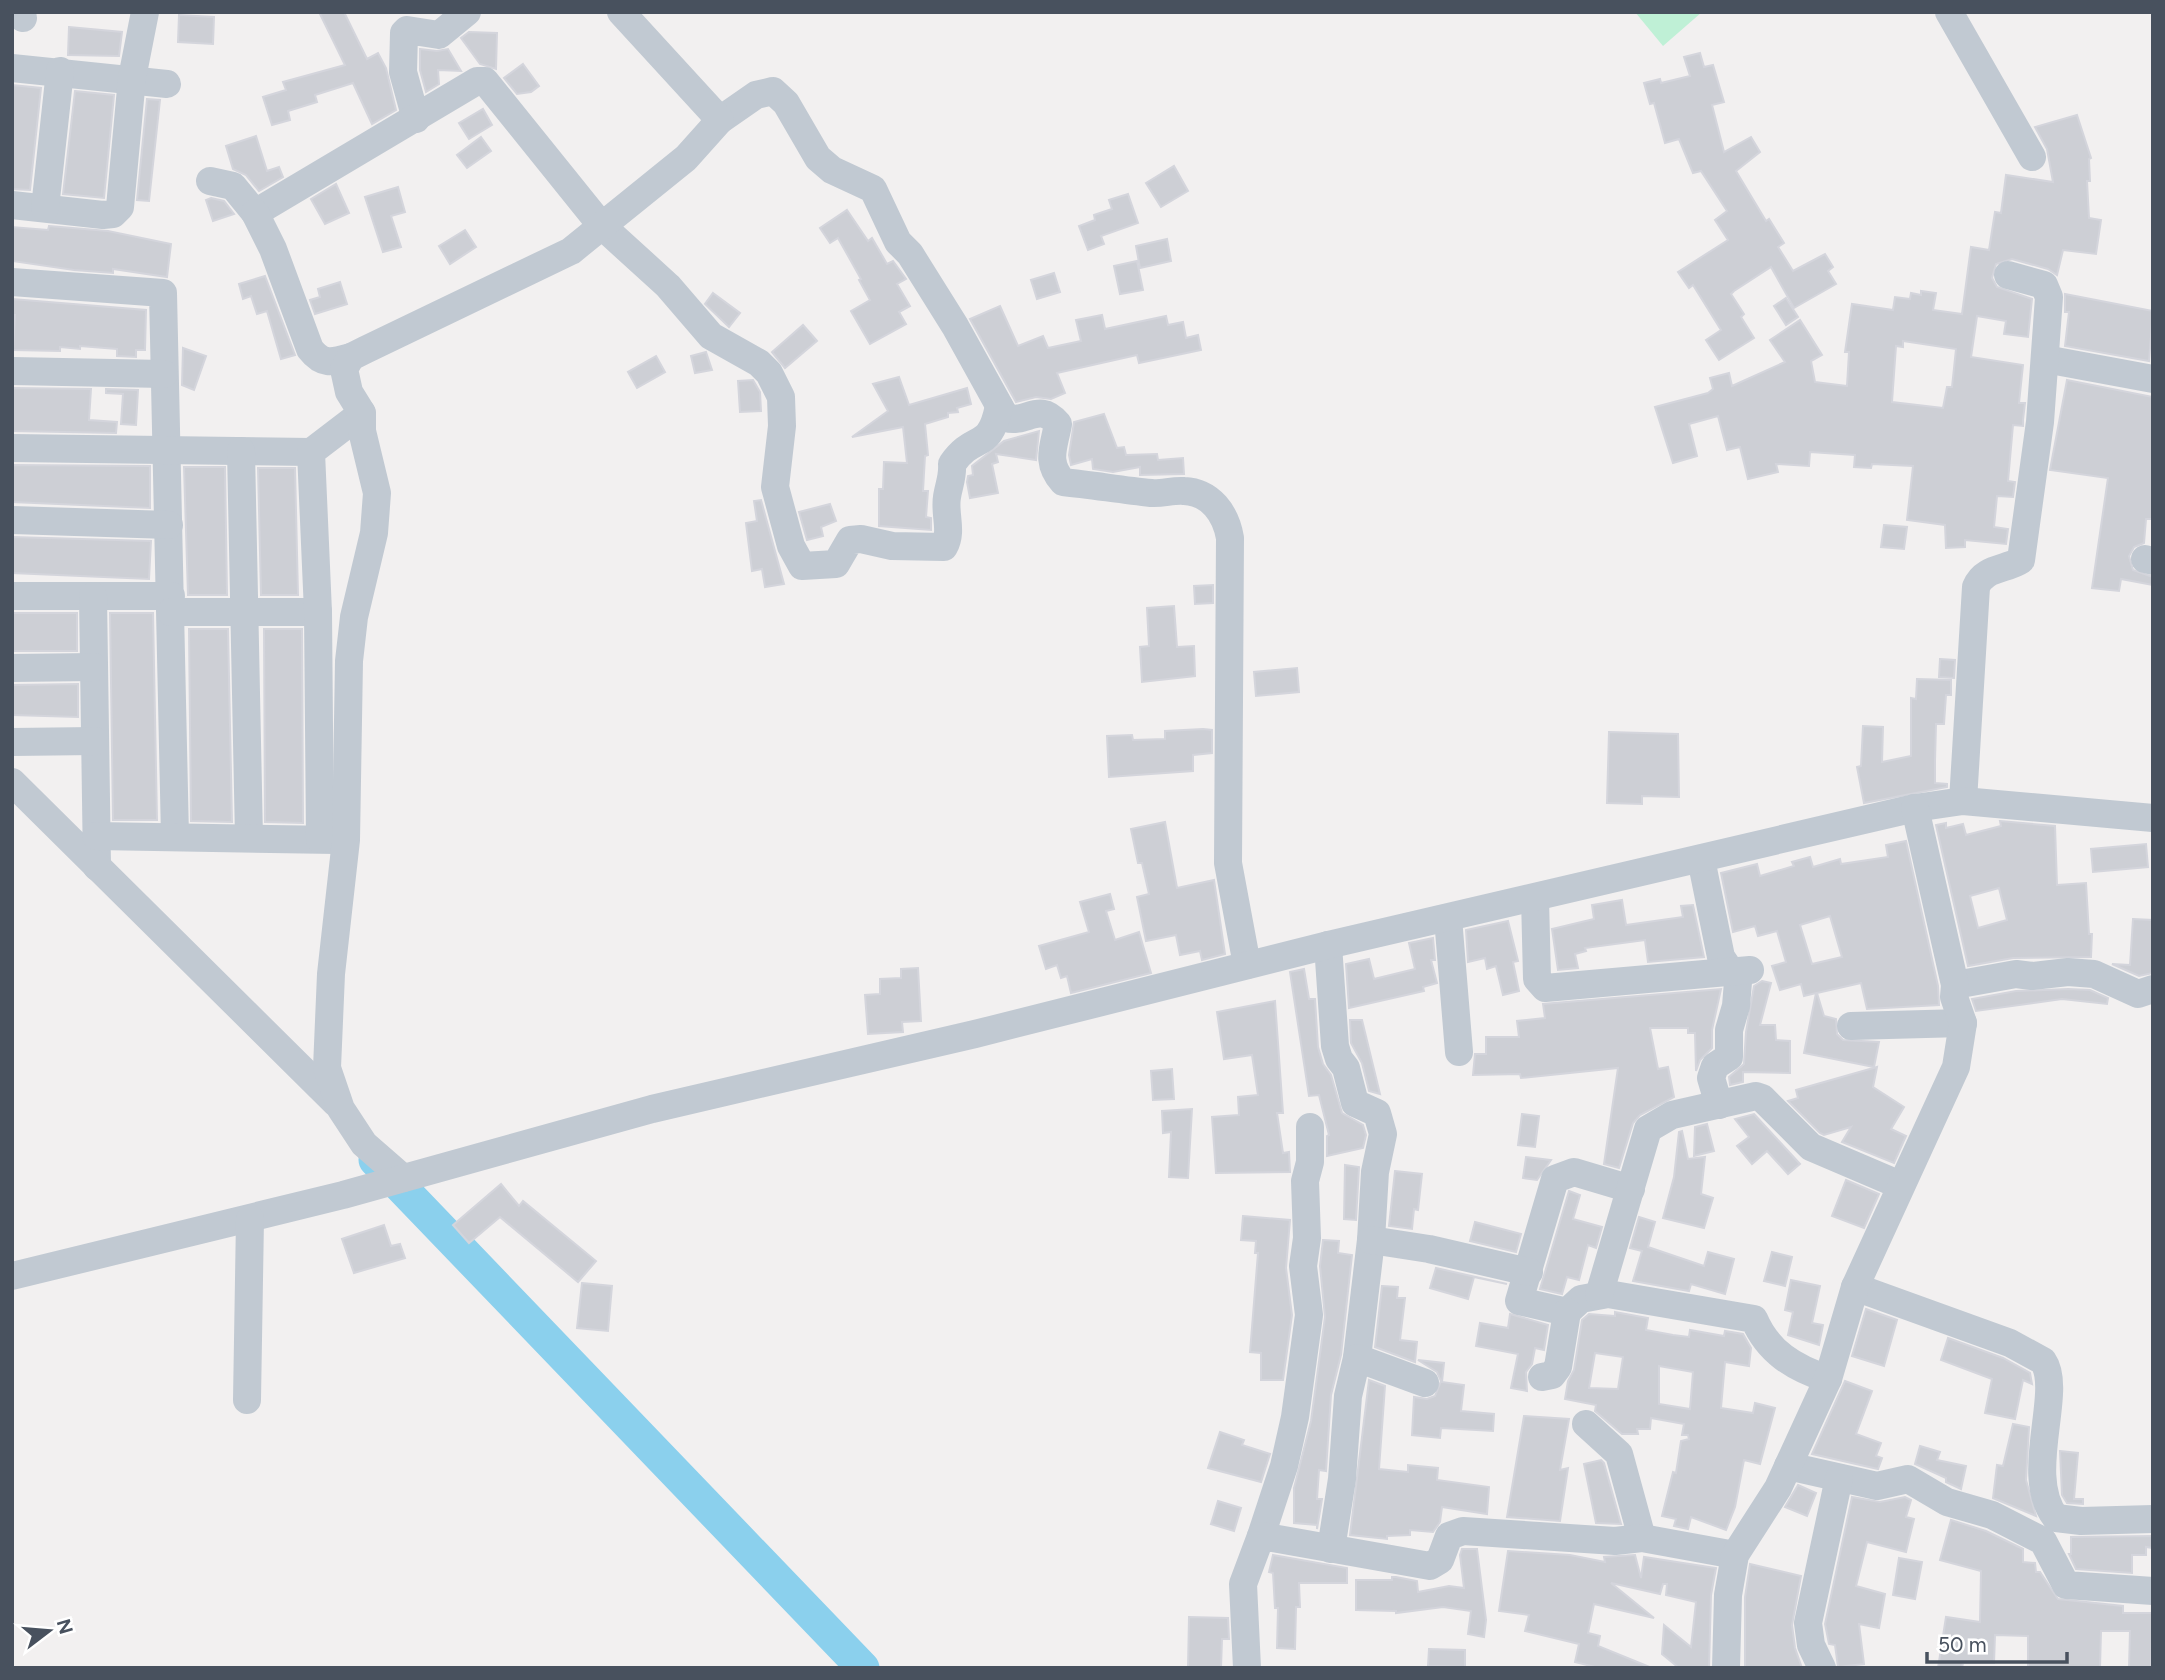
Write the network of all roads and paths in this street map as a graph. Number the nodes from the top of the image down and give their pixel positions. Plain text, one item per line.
1 (145, 12) edge
2 (467, 12) edge
3 (621, 12) edge
4 (1949, 12) edge
5 (12, 68) edge
6 (60, 71) junction
7 (132, 78) junction
8 (167, 84) dead end
9 (416, 119) junction
10 (720, 120) junction
11 (2032, 157) dead end
12 (210, 181) dead end
13 (12, 205) edge
14 (46, 208) junction
15 (256, 213) junction
16 (601, 225) junction
17 (2008, 275) dead end
18 (12, 282) edge
19 (351, 357) junction
20 (2045, 359) junction
21 (12, 371) edge
22 (164, 374) junction
23 (2153, 379) edge
24 (999, 405) junction
25 (362, 413) junction
26 (12, 448) edge
27 (242, 451) junction
28 (168, 452) junction
29 (312, 452) junction
30 (12, 520) edge
31 (169, 524) junction
32 (12, 596) edge
33 (93, 596) junction
34 (171, 604) junction
35 (243, 612) junction
36 (318, 612) junction
37 (94, 667) junction
38 (12, 668) edge
39 (95, 741) junction
40 (12, 742) edge
41 (12, 782) edge
42 (1963, 801) junction
43 (1915, 808) junction
44 (2153, 818) edge
45 (96, 836) junction
46 (175, 837) junction
47 (249, 838) junction
48 (332, 840) junction
49 (1701, 859) junction
50 (97, 867) junction
51 (1535, 898) junction
52 (1448, 918) junction
53 (1328, 945) junction
54 (1247, 965) junction
55 (1741, 971) junction
56 (1955, 985) junction
57 (2153, 989) edge
58 (1963, 1023) junction
59 (1851, 1026) dead end
60 (1459, 1052) dead end
61 (1718, 1105) junction
62 (341, 1109) junction
63 (1310, 1127) dead end
64 (401, 1179) junction
65 (1900, 1185) junction
66 (1631, 1189) junction
67 (250, 1219) junction
68 (1371, 1240) junction
69 (1529, 1272) junction
70 (12, 1276) edge
71 (1855, 1287) junction
72 (1599, 1295) junction
73 (1567, 1312) junction
74 (1357, 1358) junction
75 (1542, 1377) dead end
76 (1828, 1379) junction
77 (1425, 1383) dead end
78 (247, 1400) dead end
79 (1586, 1424) dead end
80 (1788, 1466) junction
81 (1839, 1478) junction
82 (2049, 1507) junction
83 (2153, 1519) edge
84 (1261, 1536) junction
85 (1642, 1538) junction
86 (2043, 1541) junction
87 (1331, 1549) junction
88 (1735, 1555) junction
89 (2153, 1591) edge
90 (1247, 1668) edge
91 (1726, 1668) edge
92 (1822, 1668) edge

1 - 7 street
2 - 9 street
3 - 10 street
4 - 11 street
5 - 6 street
6 - 7 street
6 - 14 street
7 - 8 street
7 - 14 street
9 - 15 street
9 - 16 street
10 - 16 street
10 - 24 street
12 - 15 street
13 - 14 street
15 - 19 street
16 - 19 street
16 - 24 street
17 - 20 street
18 - 22 street
19 - 25 street
20 - 23 street
20 - 42 street
21 - 22 street
22 - 28 street
24 - 54 street
25 - 29 street
25 - 48 street
26 - 28 street
27 - 28 street
27 - 29 street
27 - 35 street
28 - 31 street
29 - 36 street
30 - 31 street
31 - 34 street
32 - 33 street
33 - 34 street
33 - 37 street
34 - 35 street
34 - 46 street
35 - 36 street
35 - 47 street
36 - 48 street
37 - 38 street
37 - 39 street
39 - 40 street
39 - 45 street
41 - 50 street
42 - 43 street
42 - 44 street
43 - 49 street
43 - 56 street
45 - 46 street
45 - 50 street
46 - 47 street
47 - 48 street
48 - 62 street
49 - 51 street
49 - 55 street
50 - 62 street
51 - 52 street
51 - 55 street
52 - 53 street
52 - 60 street
53 - 54 street
53 - 68 street
54 - 64 street
55 - 61 street
56 - 57 street
56 - 58 street
58 - 59 street
58 - 65 street
61 - 65 street
61 - 66 street
62 - 64 street
63 - 84 street
64 - 67 street
65 - 71 street
66 - 69 street
66 - 72 street
67 - 70 street
67 - 78 street
68 - 69 street
68 - 74 street
69 - 73 street
71 - 76 street
71 - 82 street
72 - 73 street
72 - 76 street
73 - 75 street
74 - 77 street
74 - 87 street
76 - 80 street
79 - 85 street
80 - 81 street
80 - 88 street
81 - 86 street
81 - 92 street
82 - 83 street
82 - 86 street
84 - 87 street
84 - 90 street
85 - 87 street
85 - 88 street
86 - 89 street
88 - 91 street

